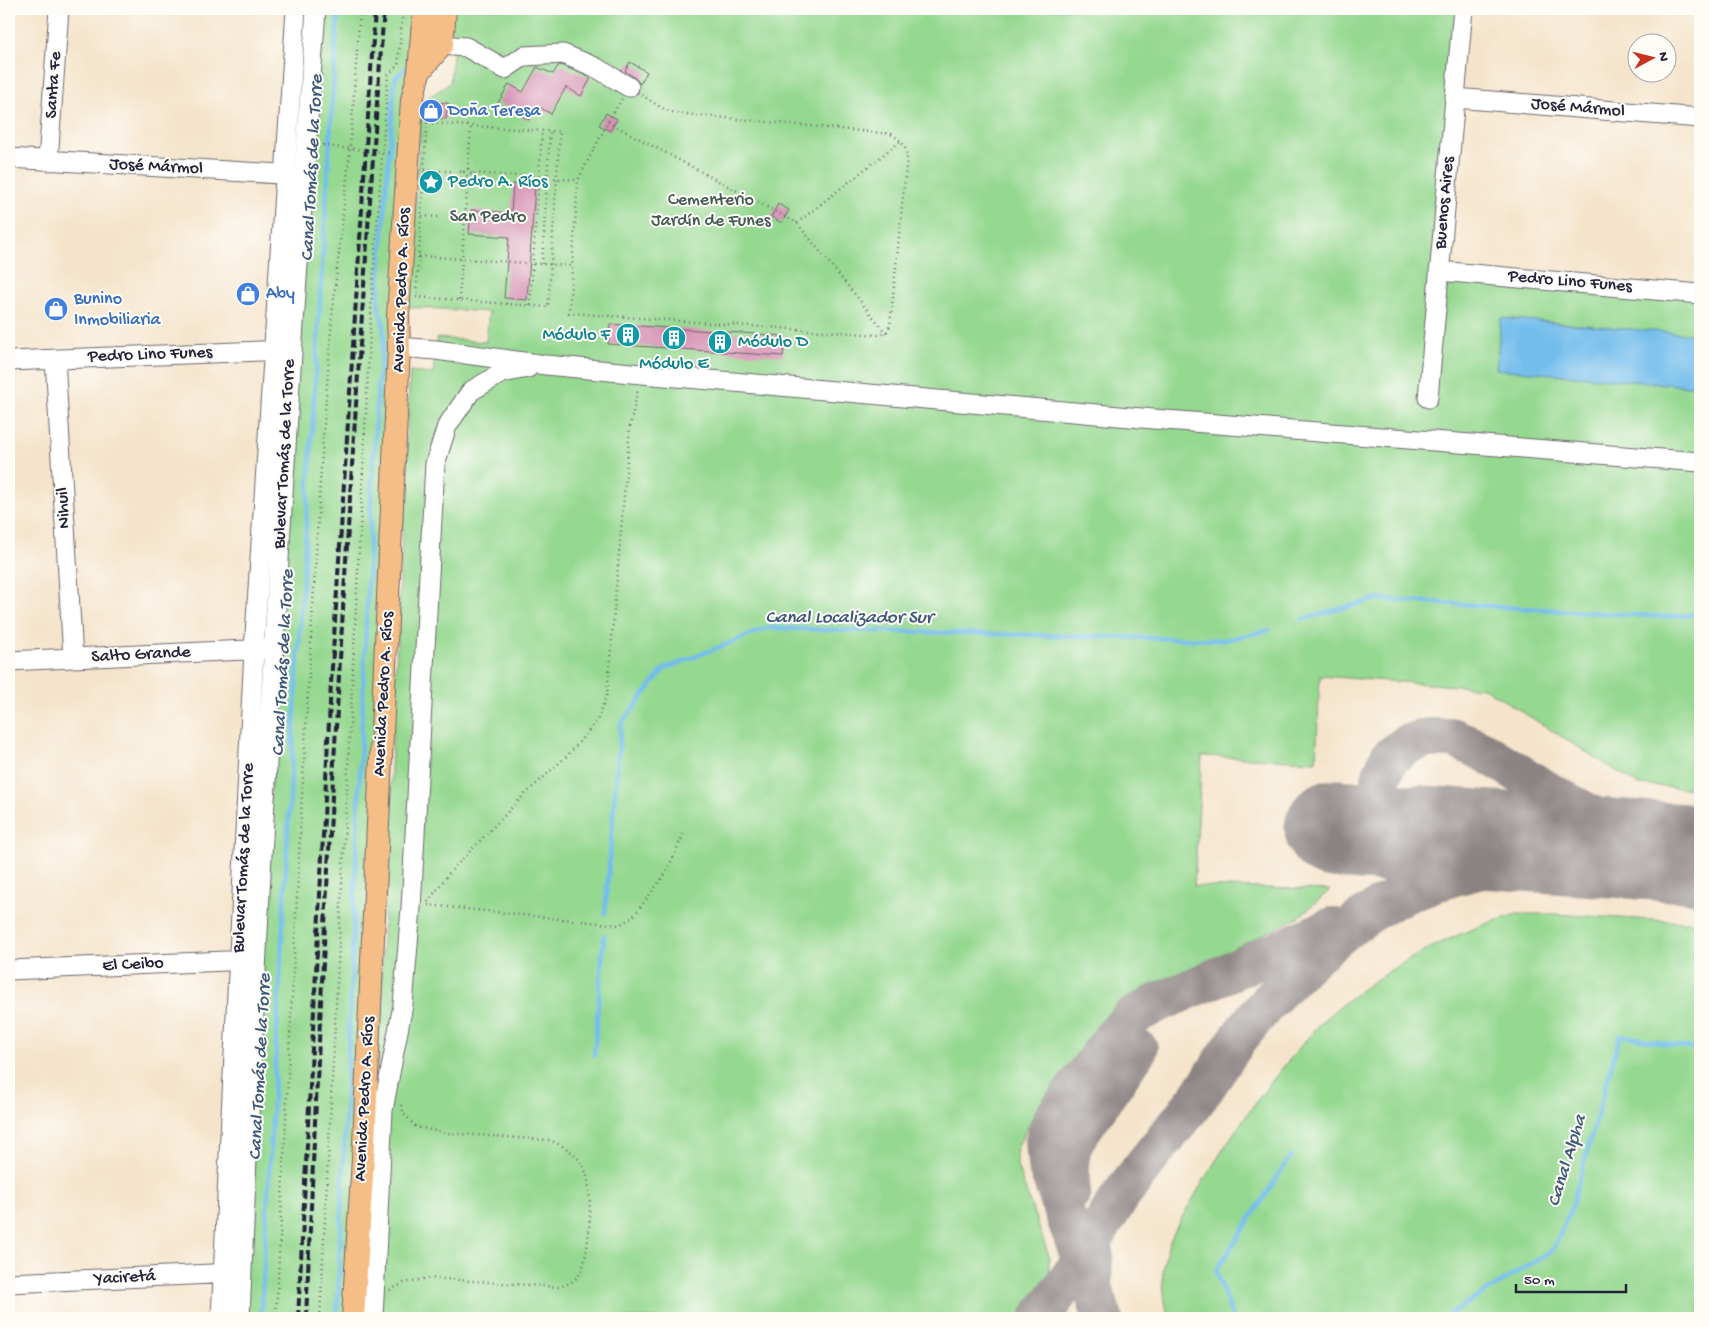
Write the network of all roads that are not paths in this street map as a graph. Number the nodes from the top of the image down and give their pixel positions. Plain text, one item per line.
1 (59, 9) edge
2 (296, 9) edge
3 (316, 9) edge
4 (424, 9) edge
5 (445, 9) edge
6 (1463, 9) edge
7 (432, 44) junction
8 (628, 87) road end
9 (1455, 98) junction
10 (1700, 118) edge
11 (9, 158) edge
12 (48, 161) junction
13 (284, 174) junction
14 (304, 175) junction
15 (1439, 271) junction
16 (1700, 294) edge
17 (400, 347) junction
18 (282, 350) junction
19 (55, 359) junction
20 (9, 361) edge
21 (546, 365) junction
22 (1428, 398) dead end
23 (1700, 462) edge
24 (274, 648) junction
25 (254, 650) junction
26 (73, 658) junction
27 (9, 661) edge
28 (248, 960) junction
29 (9, 970) edge
30 (223, 1273) junction
31 (242, 1273) junction
32 (9, 1283) edge
33 (373, 1312) edge
34 (221, 1318) edge
35 (240, 1318) edge
36 (353, 1318) edge

1 - 12 street, Santa Fe
2 - 13 street, Bulevar Tomás de la Torre
3 - 14 street, Bulevar Tomás de la Torre
4 - 7 main road
5 - 7 main road
6 - 9 street, Buenos Aires
7 - 8 street
7 - 17 main road, Avenida Pedro A. Ríos
9 - 10 street, José Mármol
9 - 15 street, Buenos Aires
11 - 12 street, José Mármol
12 - 13 street, José Mármol
13 - 14 street, José Mármol
13 - 18 street, Bulevar Tomás de la Torre
14 - 18 street, Bulevar Tomás de la Torre
15 - 16 street, Pedro Lino Funes
15 - 22 street, Buenos Aires
17 - 21 street
17 - 36 main road, Avenida Pedro A. Ríos
18 - 19 street, Pedro Lino Funes
18 - 24 street, Bulevar Tomás de la Torre
18 - 25 street, Bulevar Tomás de la Torre
19 - 20 street, Pedro Lino Funes
19 - 26 street, Nihuil
21 - 23 street
21 - 33 street
24 - 25 street, Salto Grande
24 - 28 street, Bulevar Tomás de la Torre
25 - 26 street, Salto Grande
25 - 28 street, Bulevar Tomás de la Torre
26 - 27 street, Salto Grande
28 - 29 street, El Ceibo
28 - 30 street, Bulevar Tomás de la Torre
28 - 31 street, Bulevar Tomás de la Torre
30 - 31 street, Yaciretá
30 - 32 street, Yaciretá
30 - 34 street, Bulevar Tomás de la Torre
31 - 35 street, Bulevar Tomás de la Torre

